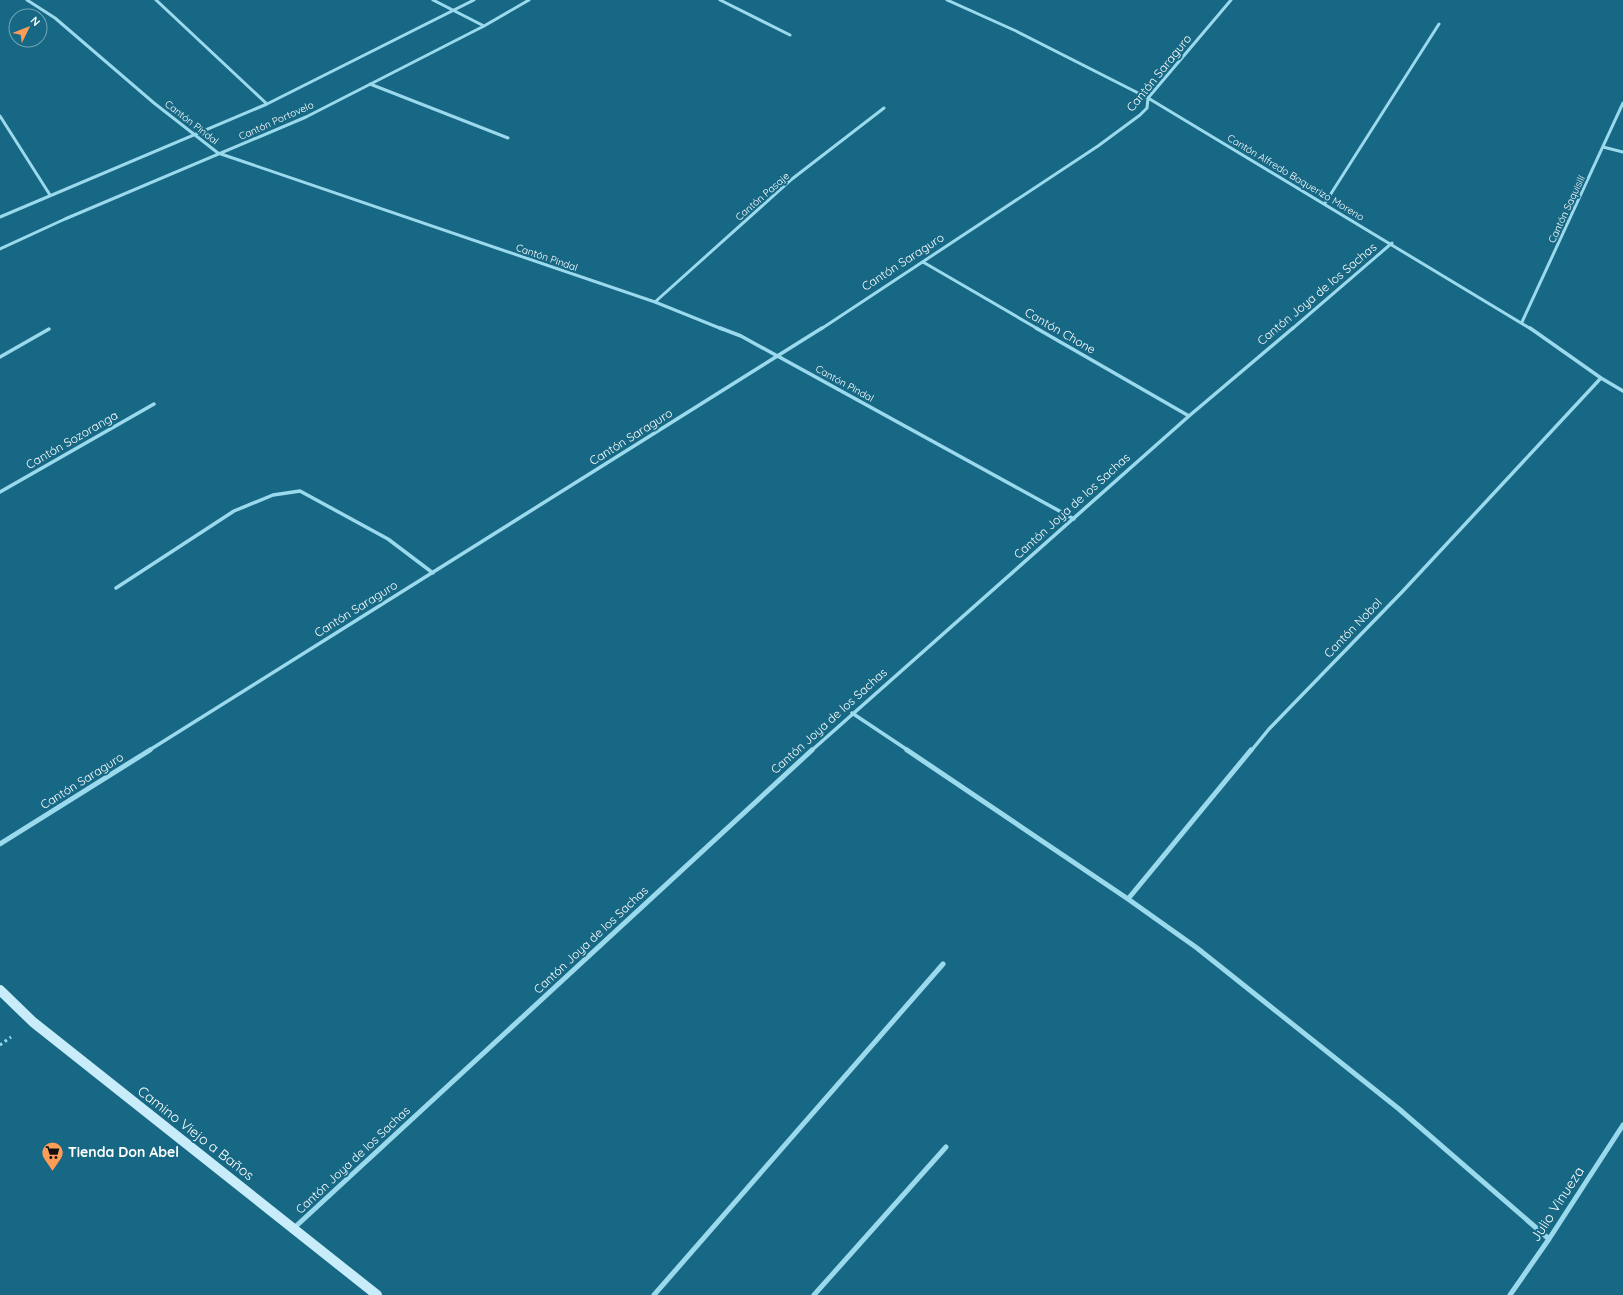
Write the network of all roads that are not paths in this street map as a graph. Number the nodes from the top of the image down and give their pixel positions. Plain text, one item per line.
1 (27, 0) edge
2 (156, 0) edge
3 (433, 0) edge
4 (474, 0) edge
5 (529, 0) edge
6 (720, 0) edge
7 (947, 0) edge
8 (1231, 0) edge
9 (454, 10) junction
10 (1439, 24) dead end
11 (484, 26) junction
12 (790, 35) dead end
13 (370, 84) junction
14 (1148, 98) junction
15 (267, 104) junction
16 (1623, 104) edge
17 (884, 108) dead end
18 (0, 116) edge
19 (194, 134) junction
20 (508, 138) dead end
21 (1603, 147) junction
22 (1623, 152) edge
23 (218, 153) junction
24 (50, 195) junction
25 (1325, 203) junction
26 (0, 217) edge
27 (1392, 243) junction
28 (0, 249) edge
29 (923, 262) junction
30 (654, 302) junction
31 (1522, 322) junction
32 (49, 329) dead end
33 (778, 356) junction
34 (0, 357) edge
35 (1601, 378) junction
36 (1623, 391) edge
37 (154, 404) dead end
38 (1189, 416) junction
39 (0, 492) edge
40 (1074, 519) junction
41 (433, 573) junction
42 (116, 588) dead end
43 (852, 713) junction
44 (0, 844) edge
45 (1128, 899) junction
46 (943, 964) dead end
47 (0, 990) edge
48 (1623, 1125) edge
49 (946, 1147) dead end
50 (294, 1229) junction
51 (1549, 1238) junction
52 (377, 1295) edge
53 (654, 1295) edge
54 (814, 1295) edge
55 (1510, 1295) edge

1 - 19 street, Cantón Pindal
2 - 15 street
3 - 9 street
4 - 9 street, Cantón Portovelo
5 - 11 street, Cantón Portovelo
6 - 12 street
7 - 14 street, Cantón Alfredo Baquerizo Moreno
8 - 14 street, Cantón Saraguro
9 - 11 street
9 - 15 street, Cantón Portovelo
10 - 25 street
11 - 13 street, Cantón Portovelo
13 - 20 street
13 - 23 street, Cantón Portovelo
14 - 25 street, Cantón Alfredo Baquerizo Moreno
14 - 29 street, Cantón Saraguro
15 - 19 street, Cantón Portovelo
16 - 21 street, Cantón Saquisilí
17 - 30 street, Cantón Pasaje
18 - 24 street
19 - 23 street, Cantón Pindal
19 - 24 street, Cantón Portovelo
21 - 22 street
21 - 31 street, Cantón Saquisilí
23 - 28 street, Cantón Portovelo
23 - 30 street, Cantón Pindal
24 - 26 street, Cantón Portovelo
25 - 27 street, Cantón Alfredo Baquerizo Moreno
27 - 31 street, Cantón Alfredo Baquerizo Moreno
27 - 38 street, Cantón Joya de los Sachas
29 - 33 street, Cantón Saraguro
29 - 38 street, Cantón Chone
30 - 33 street, Cantón Pindal
31 - 35 street, Cantón Alfredo Baquerizo Moreno
32 - 34 street
33 - 40 street, Cantón Pindal
33 - 41 street, Cantón Saraguro
35 - 36 street, Cantón Alfredo Baquerizo Moreno
35 - 45 street, Cantón Nobol
37 - 39 street, Cantón Sozoranga
38 - 40 street, Cantón Joya de los Sachas
40 - 43 street, Cantón Joya de los Sachas
41 - 42 street
41 - 44 street, Cantón Saraguro
43 - 45 street
43 - 50 street, Cantón Joya de los Sachas
45 - 51 street
46 - 53 street
47 - 50 street, Camino Viejo a Baños
48 - 51 street, Julio Vinueza
49 - 54 street
50 - 52 street, Camino Viejo a Baños
51 - 55 street, Julio Vinueza

